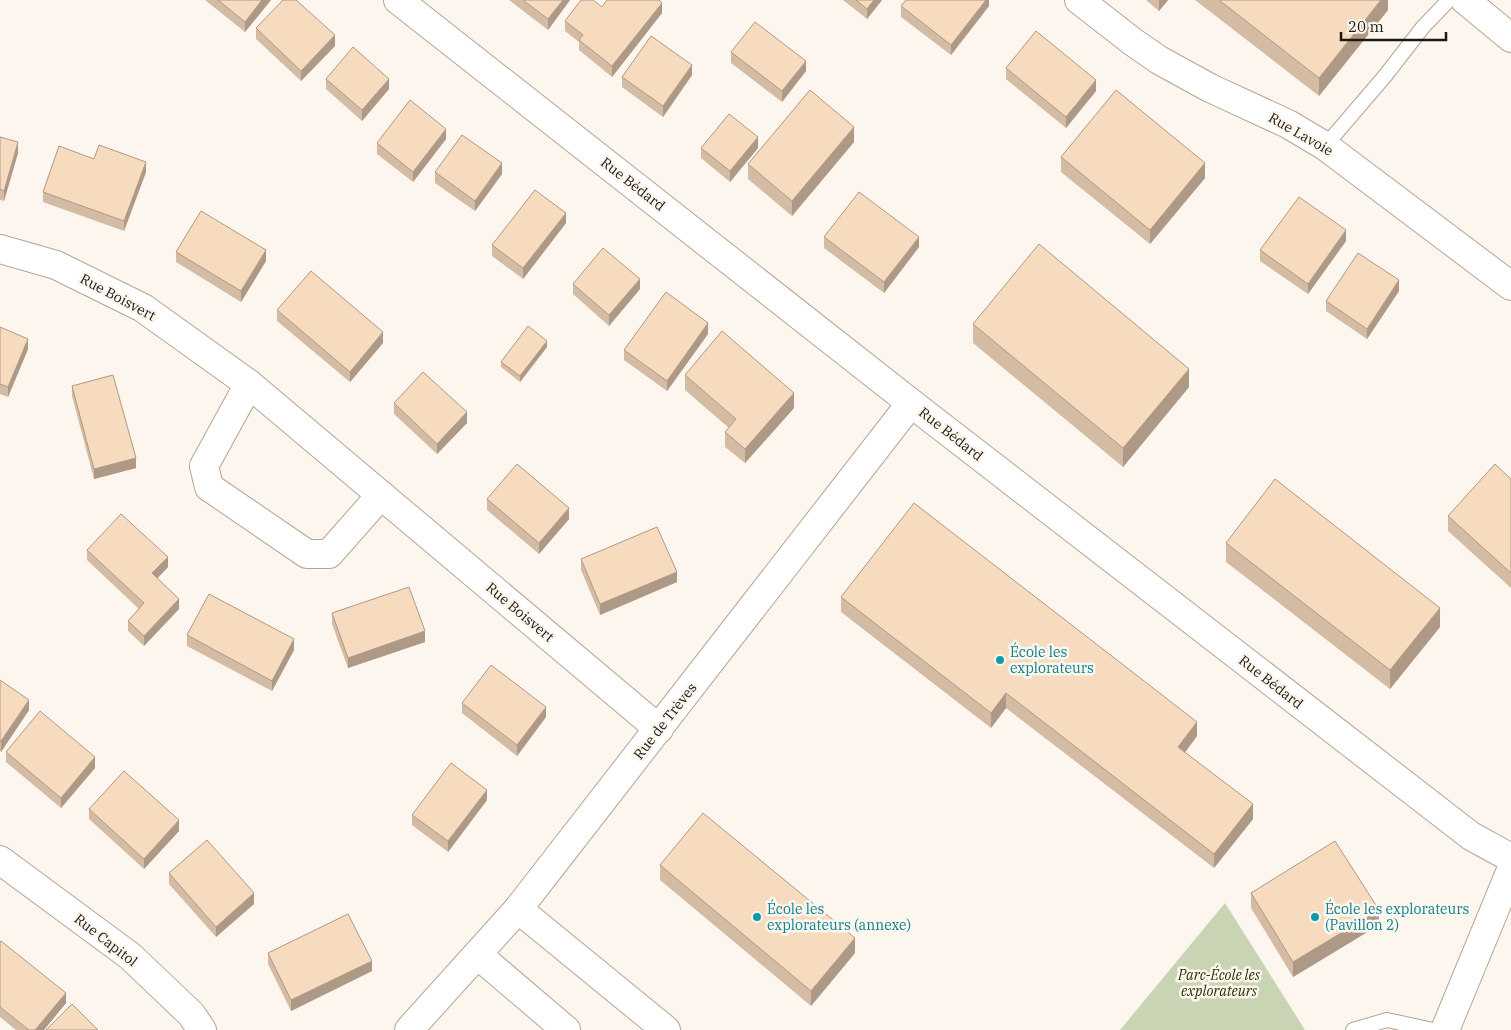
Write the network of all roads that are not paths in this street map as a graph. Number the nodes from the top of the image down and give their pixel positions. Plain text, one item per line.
1 (398, 0) edge
2 (1079, 0) edge
3 (1450, 0) edge
4 (1465, 0) edge
5 (1511, 38) edge
6 (1325, 146) junction
7 (0, 249) edge
8 (1511, 286) edge
9 (249, 384) junction
10 (911, 402) junction
11 (381, 495) junction
12 (659, 729) junction
13 (1511, 858) edge
14 (0, 860) edge
15 (1511, 870) edge
16 (518, 909) junction
17 (478, 955) junction
18 (202, 1030) edge
19 (409, 1030) edge
20 (566, 1030) edge
21 (666, 1030) edge
22 (1353, 1030) edge
23 (1433, 1030) edge
24 (1445, 1030) edge

1 - 10 street, Rue Bédard
2 - 6 street, Rue Lavoie
3 - 6 lane
4 - 5 street
6 - 8 street, Rue Lavoie
7 - 9 street, Rue Boisvert
9 - 11 street, Rue Boisvert
9 - 11 street
10 - 12 street, Rue de Trèves
10 - 13 street, Rue Bédard
11 - 12 street, Rue Boisvert
12 - 16 street, Rue de Trèves
14 - 18 street, Rue Capitol
15 - 24 street
16 - 17 street, Rue de Trèves
16 - 21 street
17 - 19 street, Rue de Trèves
17 - 20 street
22 - 23 lane

